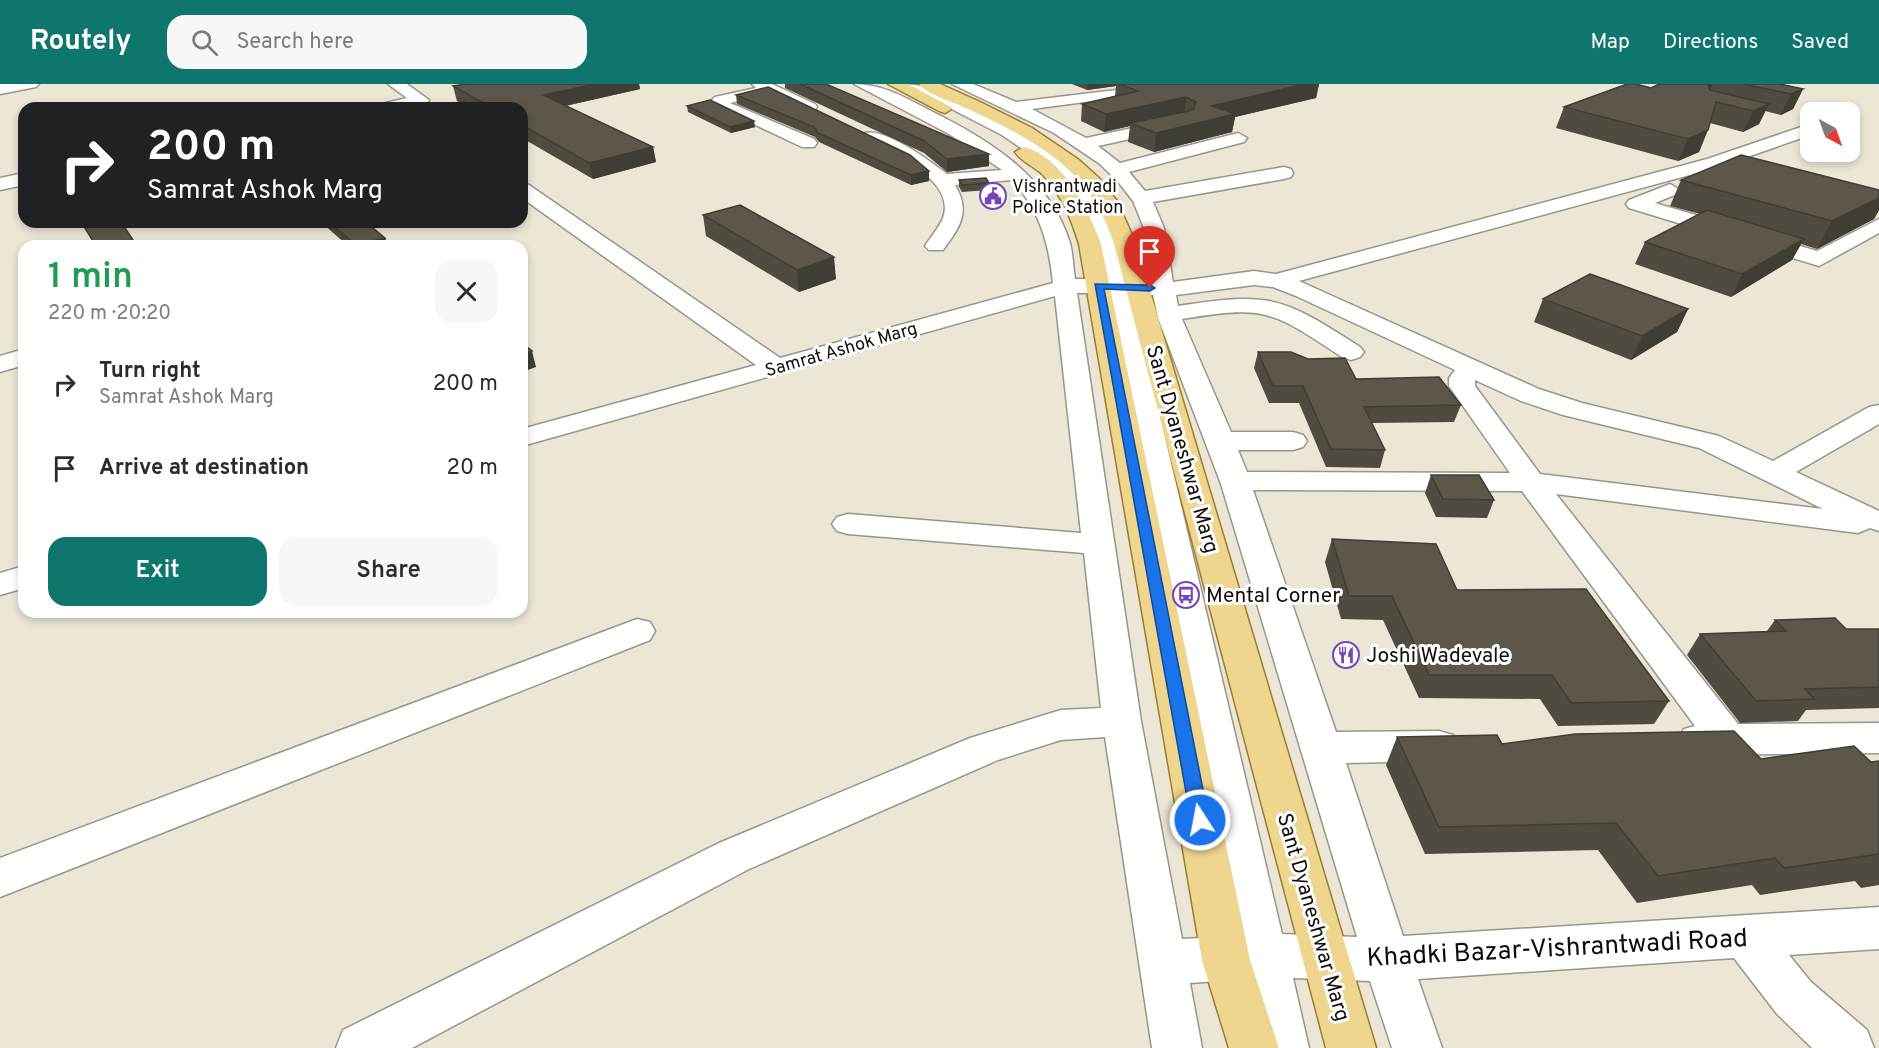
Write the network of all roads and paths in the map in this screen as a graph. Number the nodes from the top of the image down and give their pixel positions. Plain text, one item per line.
1 (32, 84) edge
2 (396, 84) edge
3 (862, 84) edge
4 (896, 84) edge
5 (927, 84) edge
6 (960, 84) edge
7 (1181, 84) edge
8 (765, 87) edge
9 (0, 89) edge
10 (916, 98) edge
11 (412, 102) edge
12 (1011, 107) junction
13 (824, 114) edge
14 (898, 118) edge
15 (1775, 121) dead end
16 (1184, 122) edge
17 (877, 124) edge
18 (1800, 127) edge
19 (1800, 132) edge
20 (1238, 138) dead end
21 (808, 143) dead end
22 (1082, 144) junction
23 (1718, 161) junction
24 (1116, 170) junction
25 (1017, 174) junction
26 (1284, 174) dead end
27 (1657, 179) junction
28 (18, 180) edge
29 (942, 180) junction
30 (0, 184) edge
31 (1680, 186) junction
32 (528, 193) edge
33 (1141, 198) junction
34 (1875, 215) edge
35 (936, 246) dead end
36 (1277, 281) junction
37 (1125, 291) junction
38 (1351, 352) dead end
39 (18, 359) edge
40 (0, 364) edge
41 (776, 367) junction
42 (1471, 370) junction
43 (1879, 413) edge
44 (528, 436) edge
45 (1220, 441) junction
46 (1293, 441) dead end
47 (1774, 472) junction
48 (1235, 481) junction
49 (1530, 482) junction
50 (1879, 523) edge
51 (848, 524) dead end
52 (1099, 544) junction
53 (18, 579) edge
54 (0, 584) edge
55 (637, 631) dead end
56 (1122, 721) junction
57 (1879, 738) edge
58 (1727, 739) junction
59 (1668, 741) edge
60 (1477, 745) edge
61 (1322, 748) junction
62 (0, 878) edge
63 (1879, 928) edge
64 (1745, 936) junction
65 (1245, 957) junction
66 (1387, 958) junction
67 (1325, 959) junction
68 (1164, 961) junction
69 (361, 1048) edge
70 (1177, 1048) edge
71 (1254, 1048) edge
72 (1284, 1048) edge
73 (1351, 1048) edge
74 (1417, 1048) edge
75 (1849, 1048) edge

1 - 9 street
2 - 11 street
3 - 10 street
4 - 37 main road, Sant Dyaneshwar Marg
5 - 37 main road, Sant Dyaneshwar Marg
6 - 12 street
7 - 12 street
8 - 13 street
8 - 21 street
10 - 14 street
10 - 25 street
10 - 37 street
12 - 22 street
15 - 18 street
16 - 22 street
17 - 29 street
19 - 23 street
20 - 24 street
22 - 24 street
23 - 27 street
23 - 31 street
24 - 33 street
25 - 29 street
25 - 37 street
26 - 33 street
27 - 31 street
27 - 36 street
28 - 30 street
29 - 35 street
31 - 34 street
32 - 41 street
33 - 37 street
36 - 37 street
36 - 42 street
37 - 38 street
37 - 41 street, Samrat Ashok Marg
37 - 45 street
37 - 52 street
37 - 65 main road, Sant Dyaneshwar Marg
37 - 67 main road, Sant Dyaneshwar Marg
39 - 40 street
41 - 44 street, Samrat Ashok Marg
42 - 47 street
42 - 49 street
43 - 47 street
45 - 46 street
45 - 48 street
47 - 50 street
48 - 49 street
48 - 61 street
49 - 50 street
49 - 58 street
51 - 52 street
52 - 56 street
53 - 54 street
55 - 62 street
56 - 68 street
56 - 69 street
57 - 58 street
58 - 59 street
60 - 61 street
61 - 66 street
63 - 64 street, Khadki Bazar-Vishrantwadi Road
64 - 66 street, Khadki Bazar-Vishrantwadi Road
64 - 75 street
65 - 67 street, Khadki Bazar-Vishrantwadi Road
65 - 68 street, Khadki Bazar-Vishrantwadi Road
65 - 71 main road, Sant Dyaneshwar Marg
65 - 72 street
66 - 67 street, Khadki Bazar-Vishrantwadi Road
66 - 74 street
67 - 73 main road, Sant Dyaneshwar Marg
68 - 70 street

